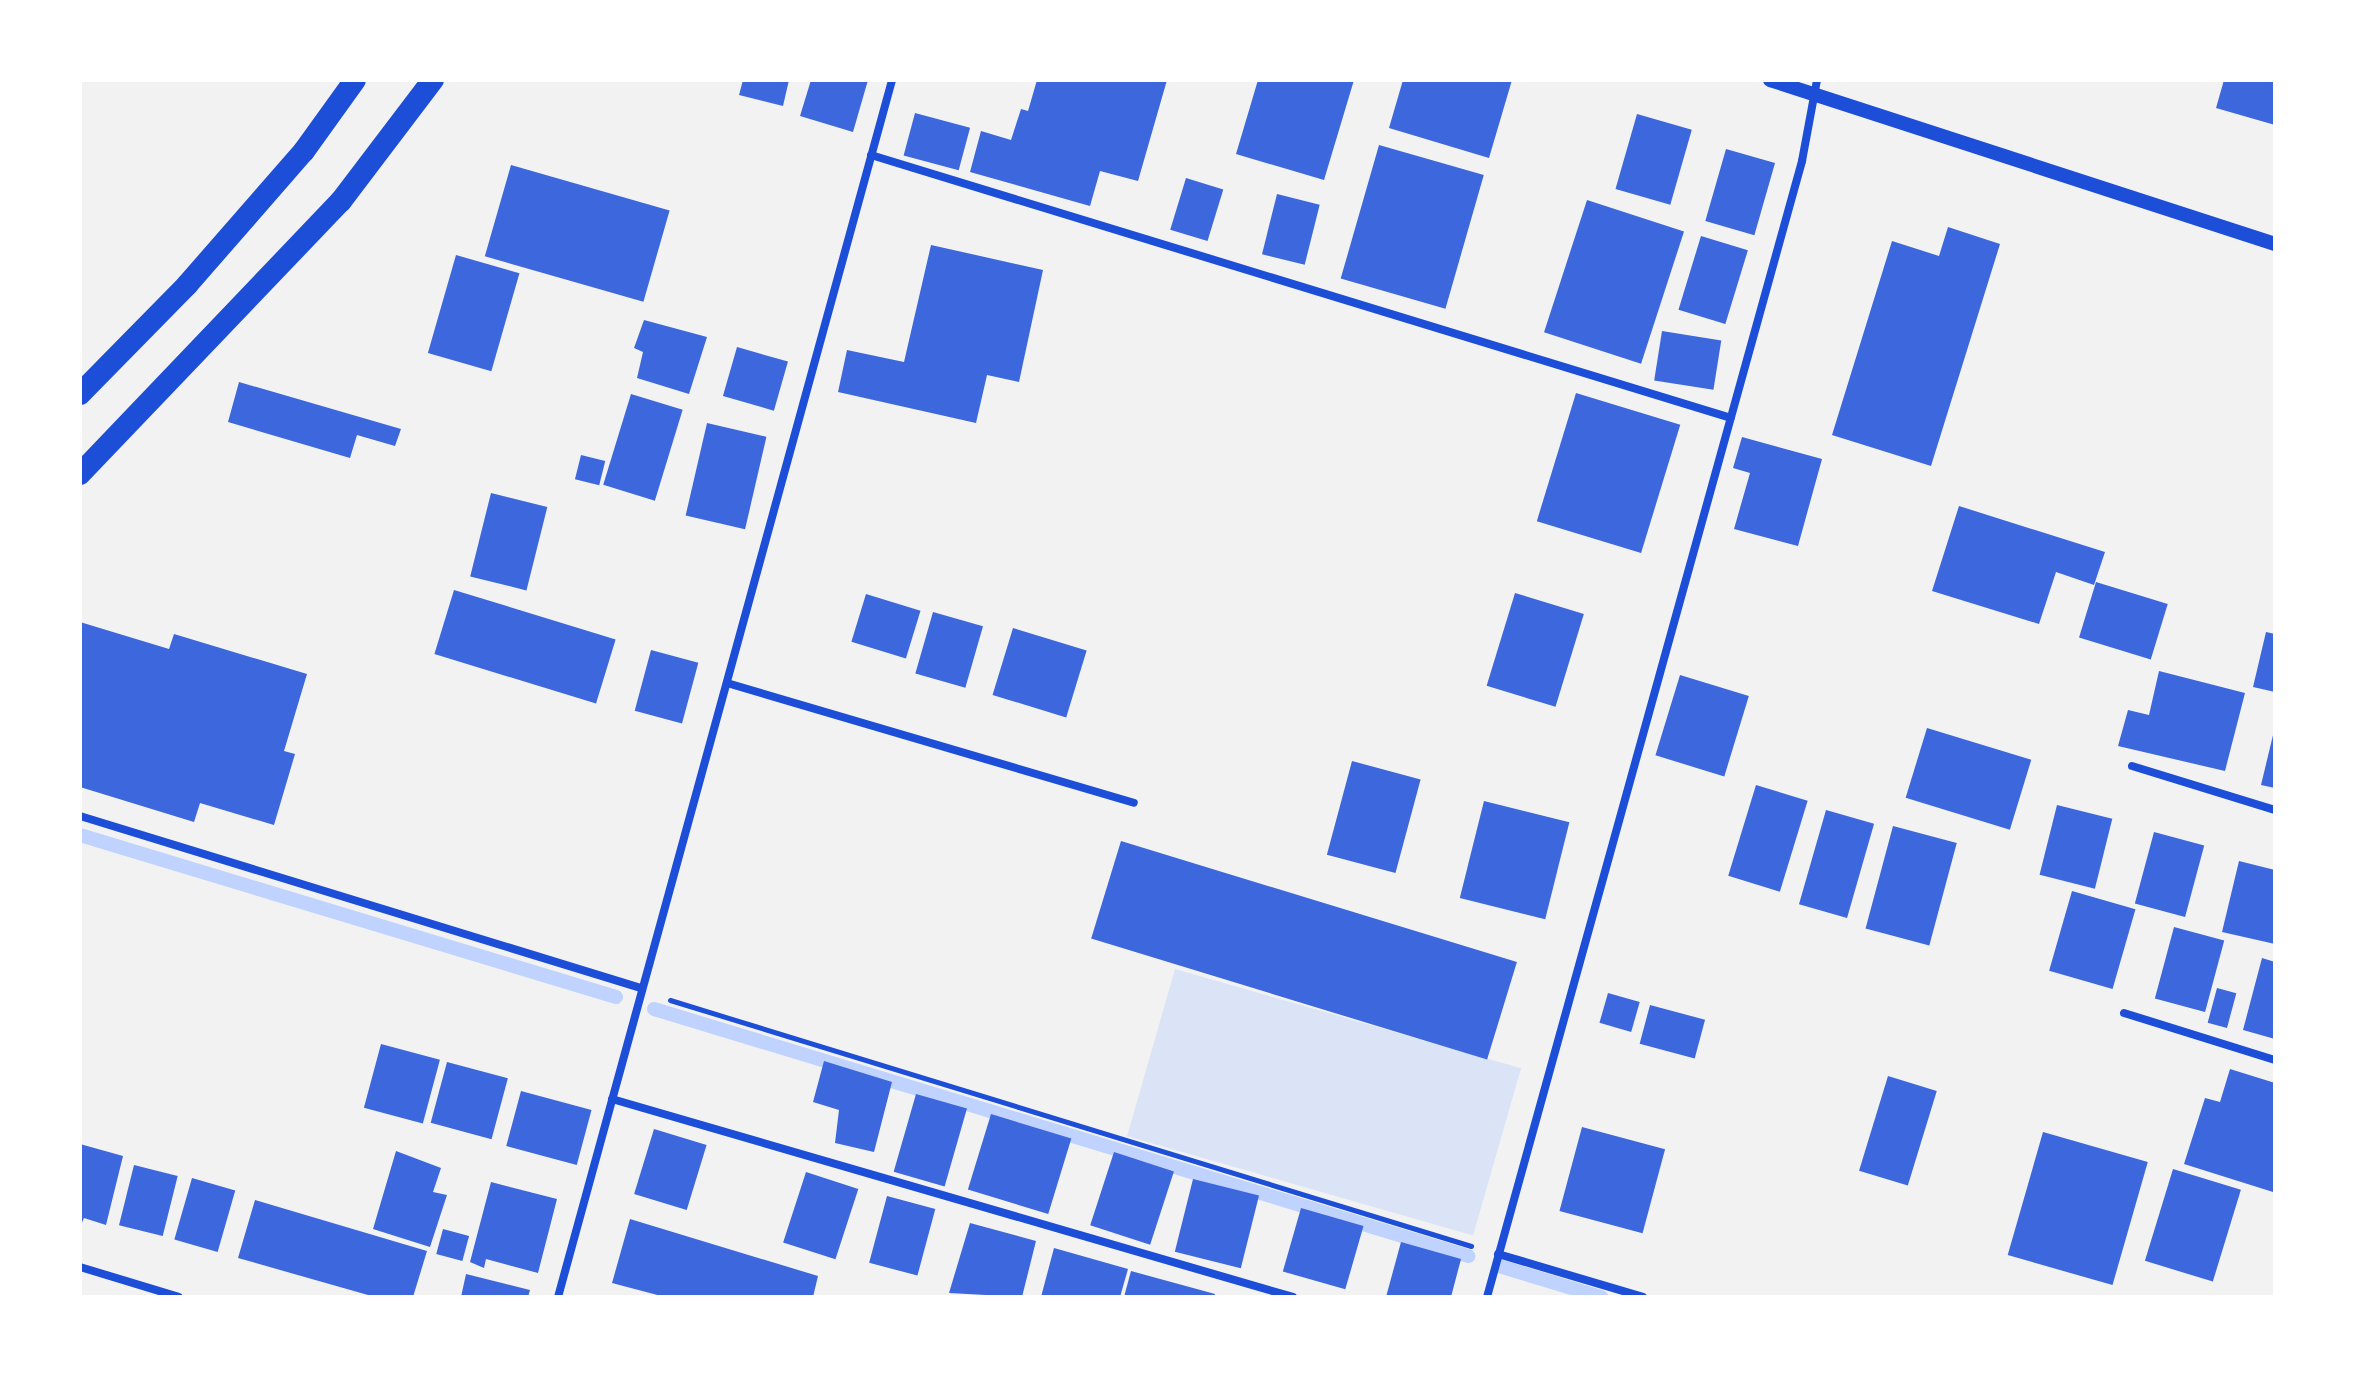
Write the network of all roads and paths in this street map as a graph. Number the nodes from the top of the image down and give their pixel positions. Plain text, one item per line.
1 (355, 80) edge
2 (433, 80) edge
3 (892, 80) edge
4 (1770, 80) edge
5 (1816, 87) edge
6 (871, 155) junction
7 (2275, 244) edge
8 (80, 394) edge
9 (1731, 418) junction
10 (80, 474) edge
11 (727, 683) junction
12 (2132, 766) dead end
13 (1134, 803) dead end
14 (2275, 810) edge
15 (80, 816) edge
16 (641, 988) junction
17 (2124, 1013) dead end
18 (2275, 1060) edge
19 (612, 1099) junction
20 (1498, 1254) junction
21 (80, 1267) edge
22 (179, 1297) edge
23 (558, 1297) edge
24 (1293, 1297) edge
25 (1487, 1297) edge
26 (1643, 1297) edge

1 - 8 highway
2 - 10 highway
3 - 6 street
4 - 5 street
5 - 7 street
5 - 9 street
6 - 9 street
6 - 11 street
9 - 20 street
11 - 13 street
11 - 16 street
12 - 14 street
15 - 16 street
16 - 19 street
16 - 20 path
17 - 18 street
19 - 23 street
19 - 24 street
20 - 25 street
20 - 26 street
21 - 22 street

